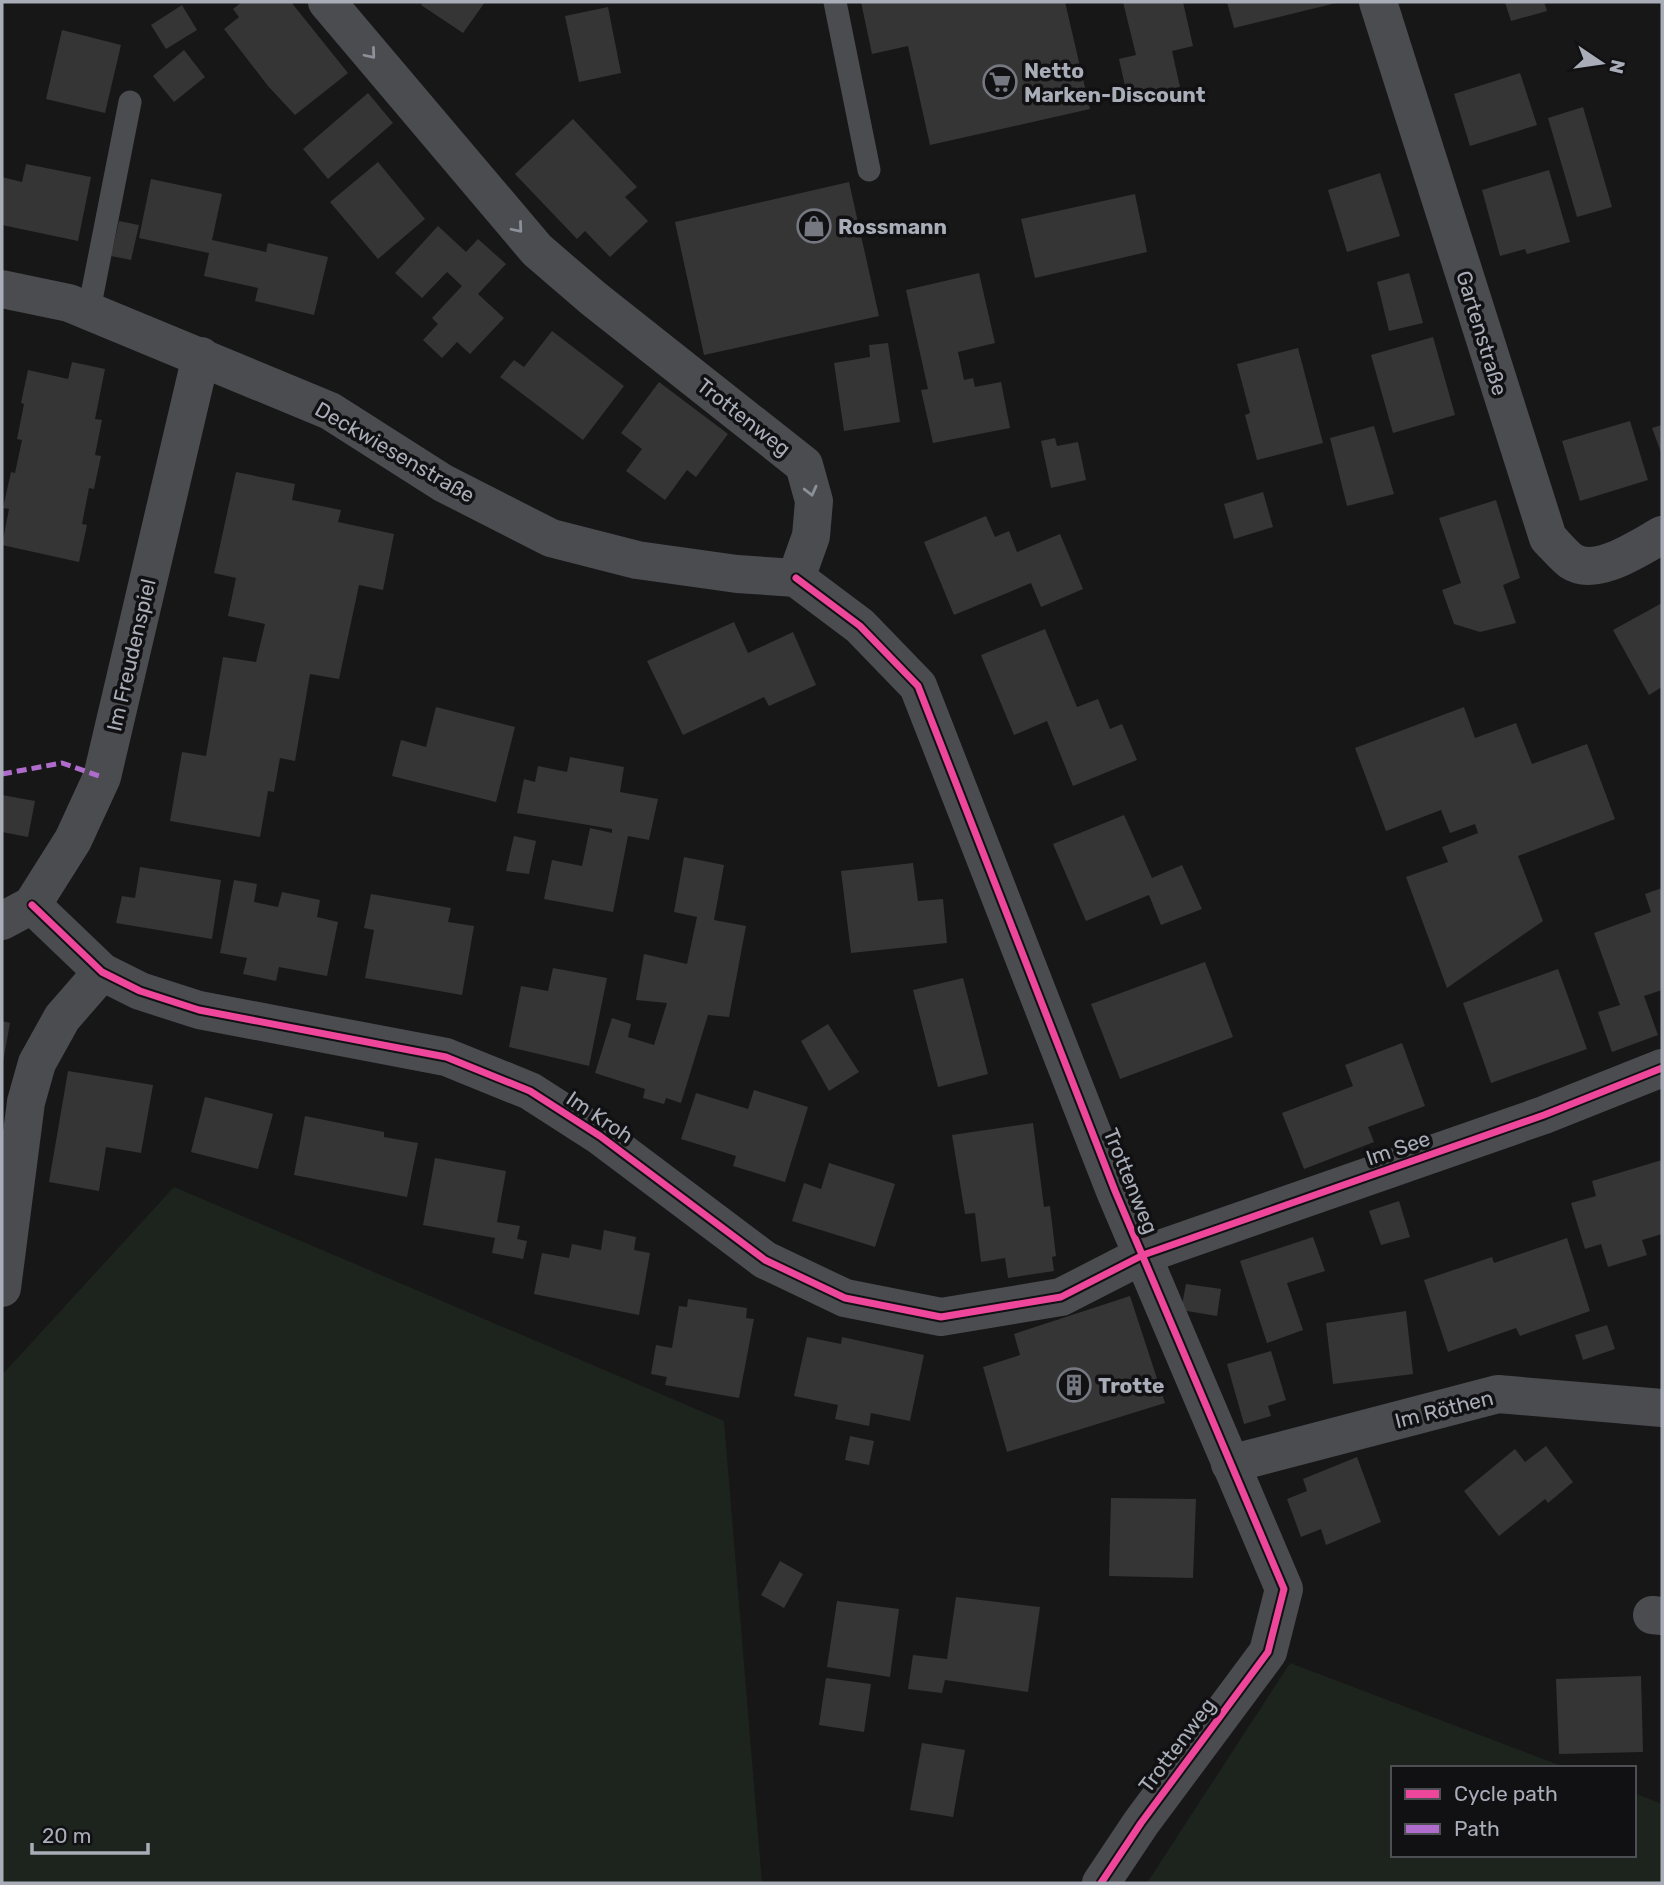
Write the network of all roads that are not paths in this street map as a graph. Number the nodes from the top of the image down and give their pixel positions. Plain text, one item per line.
1 (327, 2) edge
2 (835, 2) edge
3 (1378, 2) edge
4 (130, 102) dead end
5 (869, 170) dead end
6 (2, 289) edge
7 (89, 310) junction
8 (201, 356) junction
9 (1662, 535) edge
10 (796, 578) junction
11 (17, 913) edge
12 (102, 972) junction
13 (1662, 1068) edge
14 (1143, 1255) junction
15 (2, 1288) edge
16 (1662, 1408) edge
17 (1230, 1464) junction
18 (1101, 1883) edge

1 -> 10 street, Trottenweg
2 - 5 lane
3 - 9 street, Gartenstraße
4 - 7 lane
6 - 7 street, Deckwiesenstraße
7 - 8 street, Deckwiesenstraße
8 - 10 street, Deckwiesenstraße
8 - 11 street, Im Freudenspiel
10 - 14 street, Trottenweg
11 - 12 street, Im Kroh
12 - 14 street, Im Kroh
12 - 15 street
13 - 14 street, Im See
14 - 17 street, Trottenweg
16 - 17 street, Im Röthen
17 - 18 street, Trottenweg

